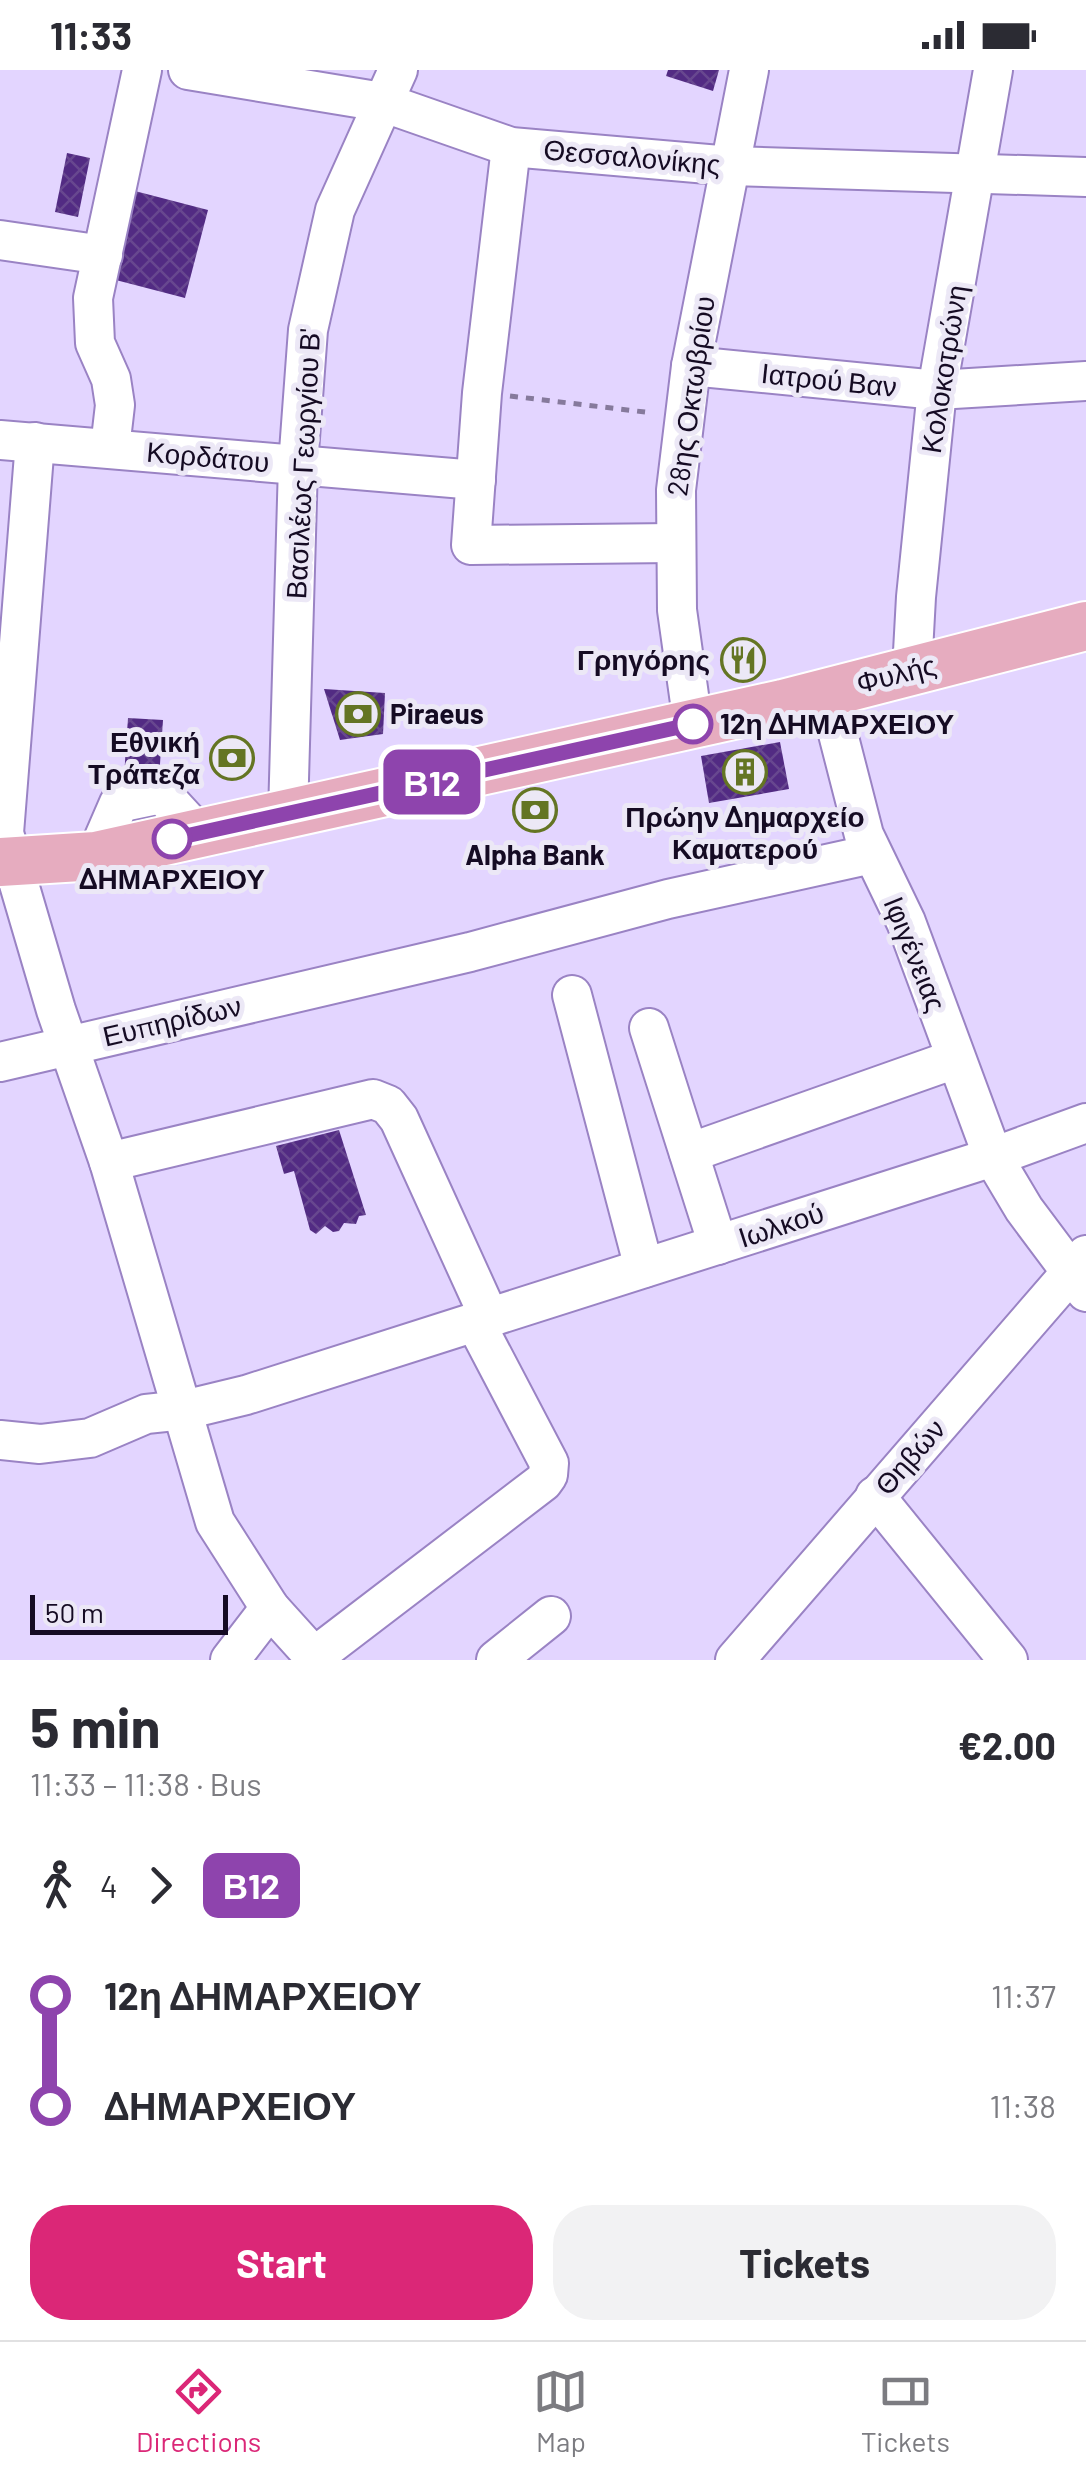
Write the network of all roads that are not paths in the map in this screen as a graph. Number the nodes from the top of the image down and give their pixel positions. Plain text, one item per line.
1 (142, 70) edge
2 (188, 70) edge
3 (749, 70) edge
4 (993, 70) edge
5 (390, 86) edge
6 (510, 147) junction
7 (730, 166) junction
8 (977, 171) junction
9 (1086, 177) edge
10 (0, 240) edge
11 (103, 256) junction
12 (692, 366) junction
13 (1086, 381) edge
14 (937, 390) junction
15 (18, 441) edge
16 (110, 448) junction
17 (298, 465) junction
18 (476, 480) junction
19 (674, 542) junction
20 (1086, 626) edge
21 (912, 670) junction
22 (827, 692) junction
23 (693, 724) junction
24 (288, 814) junction
25 (872, 854) junction
26 (6, 861) edge
27 (572, 995) dead end
28 (649, 1028) dead end
29 (68, 1045) junction
30 (955, 1060) junction
31 (0, 1062) edge
32 (1086, 1123) edge
33 (689, 1152) junction
34 (993, 1157) junction
35 (109, 1162) junction
36 (718, 1245) junction
37 (644, 1268) junction
38 (1081, 1273) edge
39 (483, 1322) junction
40 (184, 1410) junction
41 (0, 1440) edge
42 (875, 1496) junction
43 (270, 1608) junction
44 (550, 1616) dead end
45 (316, 1659) edge
46 (230, 1660) edge
47 (496, 1660) edge
48 (735, 1660) edge
49 (1008, 1660) edge

1 - 11 street
2 - 5 street, Θεσσαλονίκης
3 - 7 street, 28ης Οκτωβρίου
4 - 8 street, Κολοκοτρώνη
5 - 6 street, Θεσσαλονίκης
5 - 17 street, Βασιλέως Γεωργίου Β'
6 - 7 street, Θεσσαλονίκης
6 - 18 street
7 - 8 street, Θεσσαλονίκης
7 - 12 street, 28ης Οκτωβρίου
8 - 9 street, Θεσσαλονίκης
8 - 14 street, Κολοκοτρώνη
10 - 11 street
11 - 16 street
12 - 14 street, Ιατρού Βαν
12 - 19 street, 28ης Οκτωβρίου
13 - 14 street, Ιατρού Βαν
14 - 21 street, Κολοκοτρώνη
15 - 16 street, Κορδάτου
15 - 26 street
16 - 17 street, Κορδάτου
17 - 18 street, Κορδάτου
17 - 24 street, Βασιλέως Γεωργίου Β'
18 - 19 street
19 - 23 street, 28ης Οκτωβρίου
20 - 21 main road, Φυλής
21 - 22 main road, Φυλής
22 - 23 main road, Φυλής
22 - 25 street, Ιφιγένειας
23 - 24 main road, Φυλής
24 - 26 main road, Φυλής
25 - 29 street, Ευπηρίδων
25 - 30 street, Ιφιγένειας
26 - 29 street
27 - 37 street
28 - 33 street
29 - 31 street
29 - 35 street, Ευπηρίδων
30 - 33 street
30 - 34 street, Ιφιγένειας
32 - 34 street, Ιωλκού
33 - 36 street
34 - 36 street, Ιωλκού
34 - 38 street, Ιφιγένειας
35 - 39 street
35 - 40 street, Ευπηρίδων
36 - 37 street, Ιωλκού
37 - 39 street, Ιωλκού
38 - 42 street, Θηβών
39 - 40 street, Ιωλκού
39 - 45 street
40 - 41 street, Ιωλκού
40 - 43 street, Ευπηρίδων
42 - 48 street, Θηβών
42 - 49 street
43 - 45 street, Ευπηρίδων
43 - 46 street
44 - 47 street

